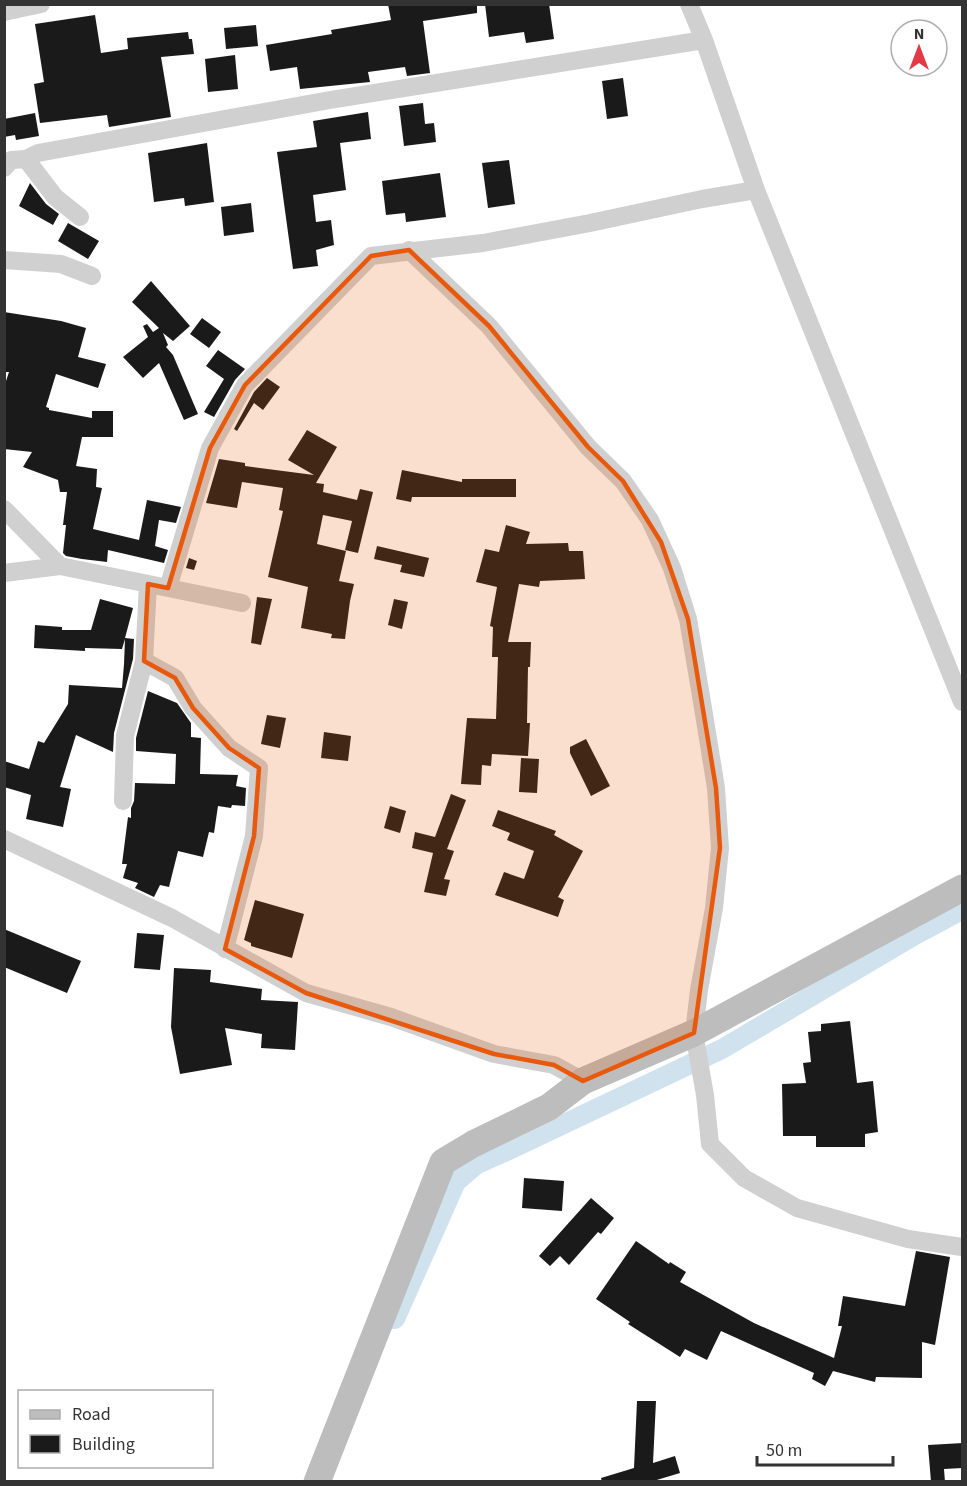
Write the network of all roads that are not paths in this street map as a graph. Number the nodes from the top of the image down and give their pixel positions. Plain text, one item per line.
1 (41, 4) edge
2 (690, 4) edge
3 (4, 12) edge
4 (704, 40) junction
5 (26, 159) junction
6 (4, 168) edge
7 (756, 190) junction
8 (80, 217) dead end
9 (409, 250) junction
10 (4, 260) edge
11 (92, 276) dead end
12 (4, 509) edge
13 (60, 566) junction
14 (4, 573) edge
15 (148, 584) junction
16 (168, 588) junction
17 (242, 603) dead end
18 (144, 661) junction
19 (963, 702) edge
20 (123, 801) dead end
21 (4, 839) edge
22 (963, 888) edge
23 (225, 949) junction
24 (698, 1052) junction
25 (583, 1081) junction
26 (963, 1247) edge
27 (317, 1482) edge

1 - 3 street
2 - 4 street
4 - 5 street
4 - 7 street
5 - 6 street
5 - 8 street
7 - 9 street
7 - 19 street
9 - 16 street
9 - 24 street
10 - 11 street
12 - 13 street
13 - 14 street
13 - 15 street
15 - 16 street
15 - 18 street
16 - 17 street
18 - 20 street
18 - 23 street
21 - 23 street
22 - 24 street
23 - 25 street
24 - 25 street
24 - 26 street
25 - 27 street

